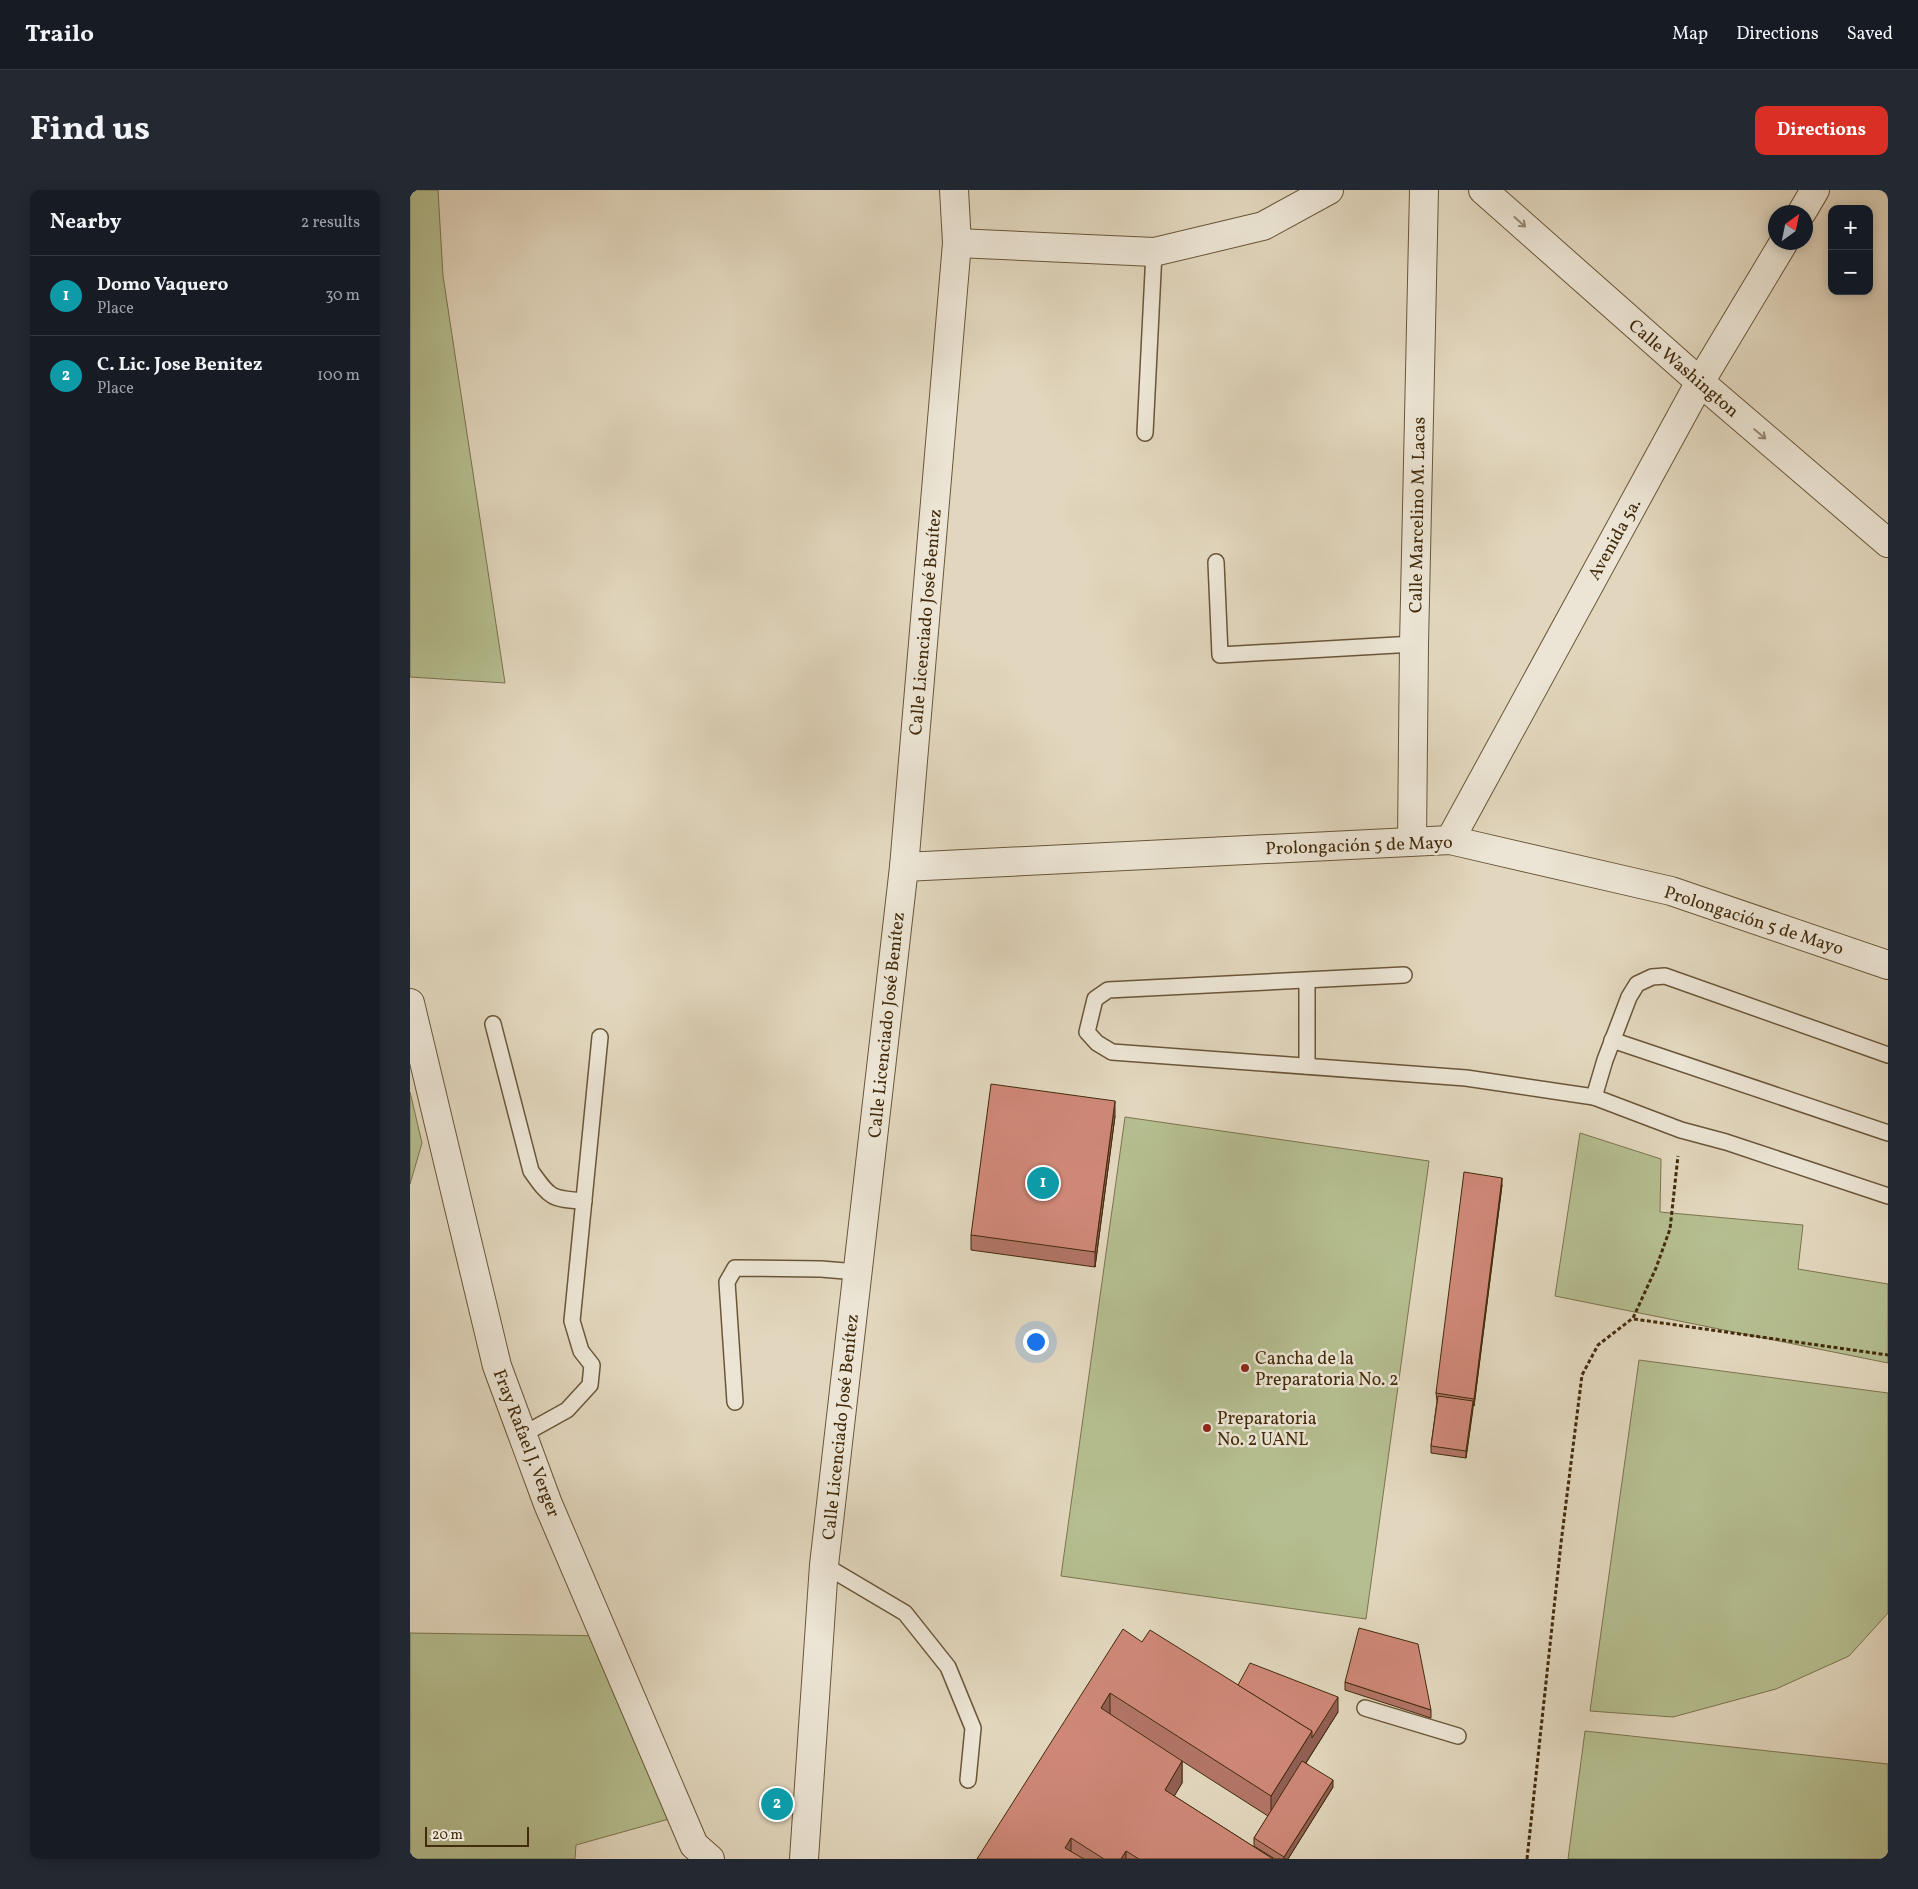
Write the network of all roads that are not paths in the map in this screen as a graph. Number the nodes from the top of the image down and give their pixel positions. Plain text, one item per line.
1 (954, 190) edge
2 (1329, 190) edge
3 (1424, 190) edge
4 (1483, 190) edge
5 (1815, 190) edge
6 (1806, 205) edge
7 (957, 243) junction
8 (1779, 250) edge
9 (1154, 252) junction
10 (1700, 382) junction
11 (1145, 432) dead end
12 (1888, 543) edge
13 (1216, 562) dead end
14 (1414, 644) junction
15 (1412, 840) junction
16 (1450, 840) junction
17 (904, 867) junction
18 (1888, 965) edge
19 (1404, 975) dead end
20 (1308, 981) junction
21 (410, 1003) edge
22 (492, 1024) dead end
23 (600, 1037) dead end
24 (1612, 1040) junction
25 (1888, 1055) edge
26 (1307, 1066) junction
27 (1594, 1097) junction
28 (1888, 1133) edge
29 (1888, 1196) edge
30 (584, 1201) junction
31 (857, 1272) junction
32 (736, 1402) dead end
33 (522, 1435) junction
34 (824, 1565) junction
35 (1365, 1708) dead end
36 (1458, 1736) dead end
37 (968, 1780) dead end
38 (710, 1859) edge
39 (804, 1859) edge

1 - 7 street, Calle Licenciado José Benítez
2 - 9 street
3 - 14 street, Calle Marcelino M. Lacas
4 -> 10 street, Calle Washington
5 - 6 street
7 - 9 street
7 - 17 street, Calle Licenciado José Benítez
8 - 10 street, Avenida 5a.
9 - 11 lane
10 -> 12 street, Calle Washington
10 - 16 street, Avenida 5a.
13 - 14 lane
14 - 15 street, Calle Marcelino M. Lacas
15 - 16 street, Prolongación 5 de Mayo
15 - 17 street, Prolongación 5 de Mayo
16 - 18 street, Prolongación 5 de Mayo
17 - 31 street, Calle Licenciado José Benítez
19 - 20 lane
20 - 26 lane
20 - 26 lane
21 - 33 street, Fray Rafael J. Verger
22 - 30 lane
23 - 30 lane
24 - 25 lane
24 - 27 lane
24 - 28 lane
26 - 27 lane
27 - 29 lane
30 - 33 lane
31 - 32 lane
31 - 34 street, Calle Licenciado José Benítez
33 - 38 street, Fray Rafael J. Verger
34 - 37 lane
34 - 39 street, Calle Licenciado José Benítez
35 - 36 lane

